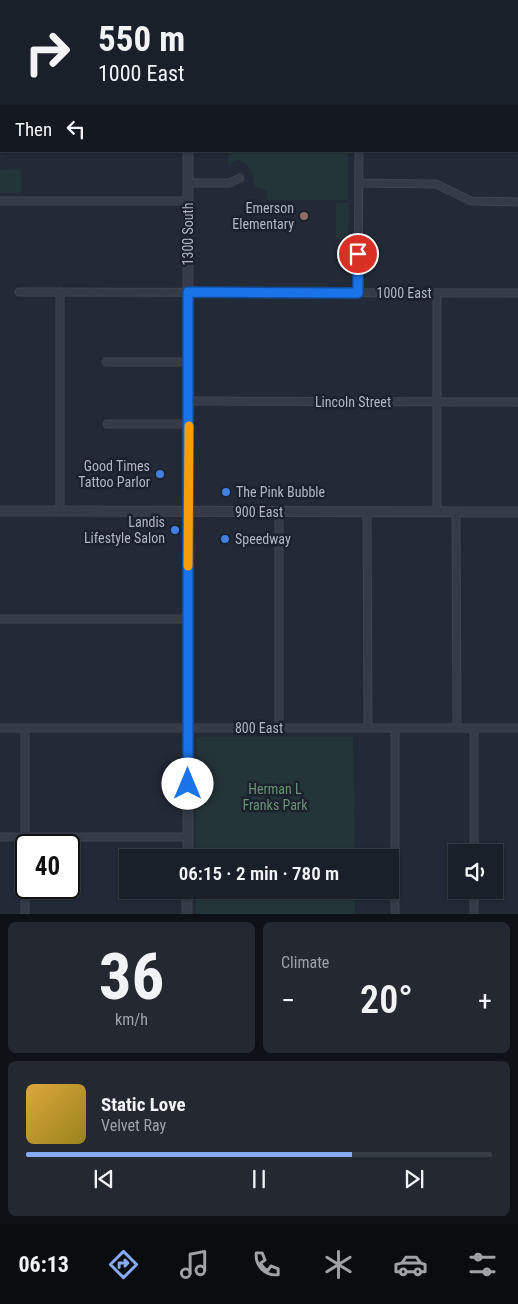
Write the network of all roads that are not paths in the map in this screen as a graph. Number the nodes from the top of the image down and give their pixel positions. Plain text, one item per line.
1 (188, 152) edge
2 (359, 152) edge
3 (240, 178) dead end
4 (188, 183) junction
5 (359, 183) junction
6 (0, 201) edge
7 (188, 201) junction
8 (518, 202) edge
9 (20, 292) dead end
10 (60, 292) junction
11 (188, 292) junction
12 (358, 293) junction
13 (437, 293) junction
14 (518, 294) edge
15 (106, 362) dead end
16 (189, 362) junction
17 (189, 401) junction
18 (437, 402) junction
19 (518, 402) edge
20 (107, 424) dead end
21 (189, 424) junction
22 (0, 511) edge
23 (60, 511) junction
24 (189, 511) junction
25 (278, 512) junction
26 (367, 512) junction
27 (437, 512) junction
28 (456, 512) junction
29 (518, 512) edge
30 (0, 619) edge
31 (188, 619) junction
32 (0, 728) edge
33 (24, 728) junction
34 (188, 728) junction
35 (279, 728) junction
36 (368, 728) junction
37 (395, 728) junction
38 (456, 728) junction
39 (474, 728) junction
40 (518, 728) edge
41 (25, 834) edge
42 (0, 837) edge
43 (15, 837) edge
44 (80, 837) edge
45 (188, 837) junction
46 (474, 844) edge
47 (188, 849) edge
48 (26, 899) edge
49 (187, 899) edge
50 (474, 899) edge
51 (26, 914) edge
52 (187, 914) edge
53 (395, 914) edge
54 (474, 914) edge

1 - 4 street, 1300 South
2 - 5 street
3 - 4 street
4 - 7 street, 1300 South
5 - 8 street
5 - 12 street
6 - 7 street
7 - 11 street, 1300 South
9 - 10 street, 1000 East
10 - 11 street, 1000 East
10 - 23 street
11 - 12 street, 1000 East
11 - 16 street, 1300 South
12 - 13 street, 1000 East
13 - 14 street, 1000 East
13 - 18 street
15 - 16 street
16 - 17 street, 1300 South
17 - 18 street, Lincoln Street
17 - 21 street, 1300 South
18 - 19 street, Lincoln Street
18 - 27 street
20 - 21 street
21 - 24 street, 1300 South
22 - 23 street, 900 East
23 - 24 street, 900 East
24 - 25 street, 900 East
24 - 31 street, 1300 South
25 - 26 street, 900 East
25 - 35 street
26 - 27 street, 900 East
26 - 36 street
27 - 28 street, 900 East
28 - 29 street, 900 East
28 - 38 street
30 - 31 street
31 - 34 street, 1300 South
32 - 33 street, 800 East
33 - 34 street, 800 East
33 - 41 street
34 - 35 street, 800 East
34 - 45 street, 1300 South
35 - 36 street, 800 East
36 - 37 street, 800 East
37 - 38 street, 800 East
37 - 53 street
38 - 39 street, 800 East
39 - 40 street, 800 East
39 - 46 street
42 - 43 street
44 - 45 street
45 - 47 street, 1300 South
48 - 51 street
49 - 52 street
50 - 54 street

